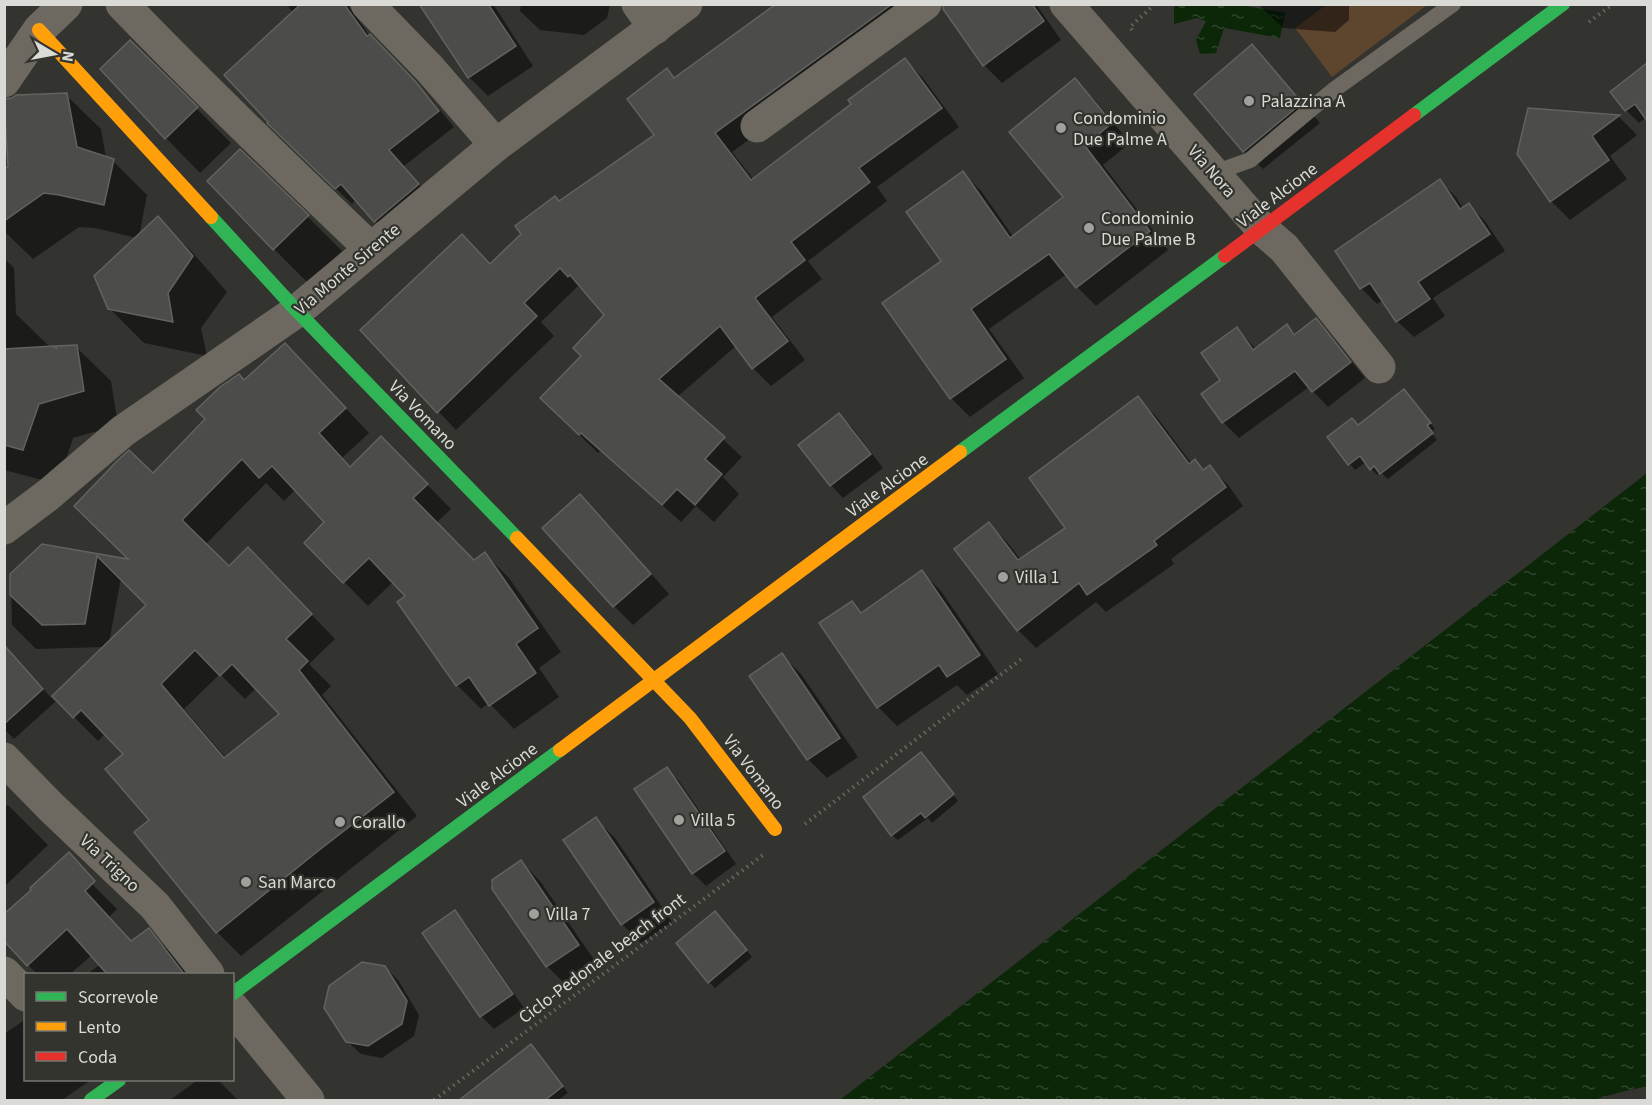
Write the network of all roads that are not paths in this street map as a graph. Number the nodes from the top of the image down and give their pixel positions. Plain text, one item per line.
1 (66, 4) edge
2 (122, 4) edge
3 (367, 4) edge
4 (686, 4) edge
5 (925, 4) edge
6 (1066, 4) edge
7 (1453, 4) edge
8 (1563, 4) edge
9 (646, 16) edge
10 (39, 30) junction
11 (4, 81) edge
12 (757, 126) dead end
13 (496, 145) junction
14 (1218, 176) junction
15 (1262, 229) junction
16 (372, 249) junction
17 (297, 310) junction
18 (1379, 367) dead end
19 (4, 528) edge
20 (654, 680) junction
21 (4, 759) edge
22 (775, 829) dead end
23 (4, 973) edge
24 (206, 973) edge
25 (24, 993) edge
26 (234, 993) edge
27 (234, 1008) edge
28 (308, 1101) edge

1 - 10 street
2 - 16 street
3 - 13 street
4 - 9 street, Via Monte Sirente
5 - 12 street
6 - 14 street, Via Nora
7 - 14 lane
8 - 15 street, Viale Alcione
9 - 13 street, Via Monte Sirente
10 - 11 street
10 - 17 street, Via Vomano
13 - 16 street, Via Monte Sirente
14 - 15 street, Via Nora
15 - 18 street, Via Nora
15 - 20 street, Viale Alcione
16 - 17 street, Via Monte Sirente
17 - 19 street, Via Monte Sirente
17 - 20 street, Via Vomano
20 - 22 street, Via Vomano
20 - 26 street, Viale Alcione
21 - 24 street, Via Trigno
23 - 25 street
27 - 28 street

